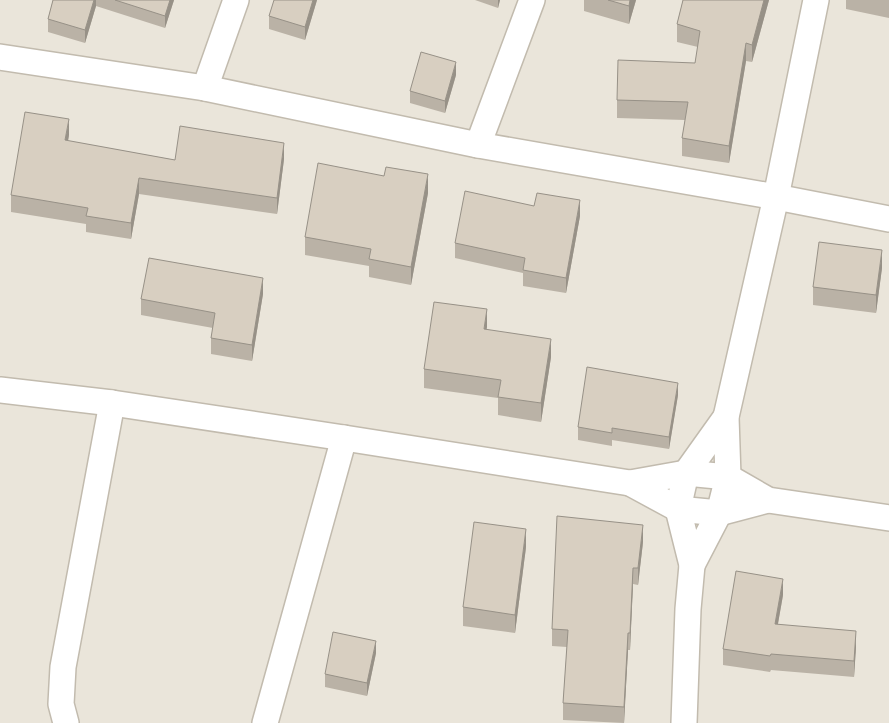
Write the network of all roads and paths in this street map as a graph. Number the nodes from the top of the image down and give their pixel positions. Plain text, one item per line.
1 (236, 0) edge
2 (532, 0) edge
3 (816, 0) edge
4 (0, 57) edge
5 (205, 88) junction
6 (478, 144) junction
7 (776, 197) junction
8 (889, 219) edge
9 (0, 390) edge
10 (112, 403) junction
11 (726, 417) junction
12 (344, 438) junction
13 (686, 473) junction
14 (728, 478) junction
15 (630, 483) junction
16 (768, 500) junction
17 (678, 509) junction
18 (719, 513) junction
19 (889, 518) edge
20 (692, 565) junction
21 (66, 723) edge
22 (265, 723) edge
23 (684, 723) edge

1 - 5 street
2 - 6 street
3 - 7 street
4 - 5 street
5 - 6 street
6 - 7 street
7 - 8 street
7 - 11 street
9 - 10 street
10 - 12 street
10 - 21 street
11 - 13 street
11 - 14 street
12 - 15 street
12 - 22 street
13 - 14 street
13 - 15 street
13 - 17 street
14 - 16 street
14 - 18 street
15 - 17 street
16 - 18 street
16 - 19 street
17 - 18 street
17 - 20 street
18 - 20 street
20 - 23 street

